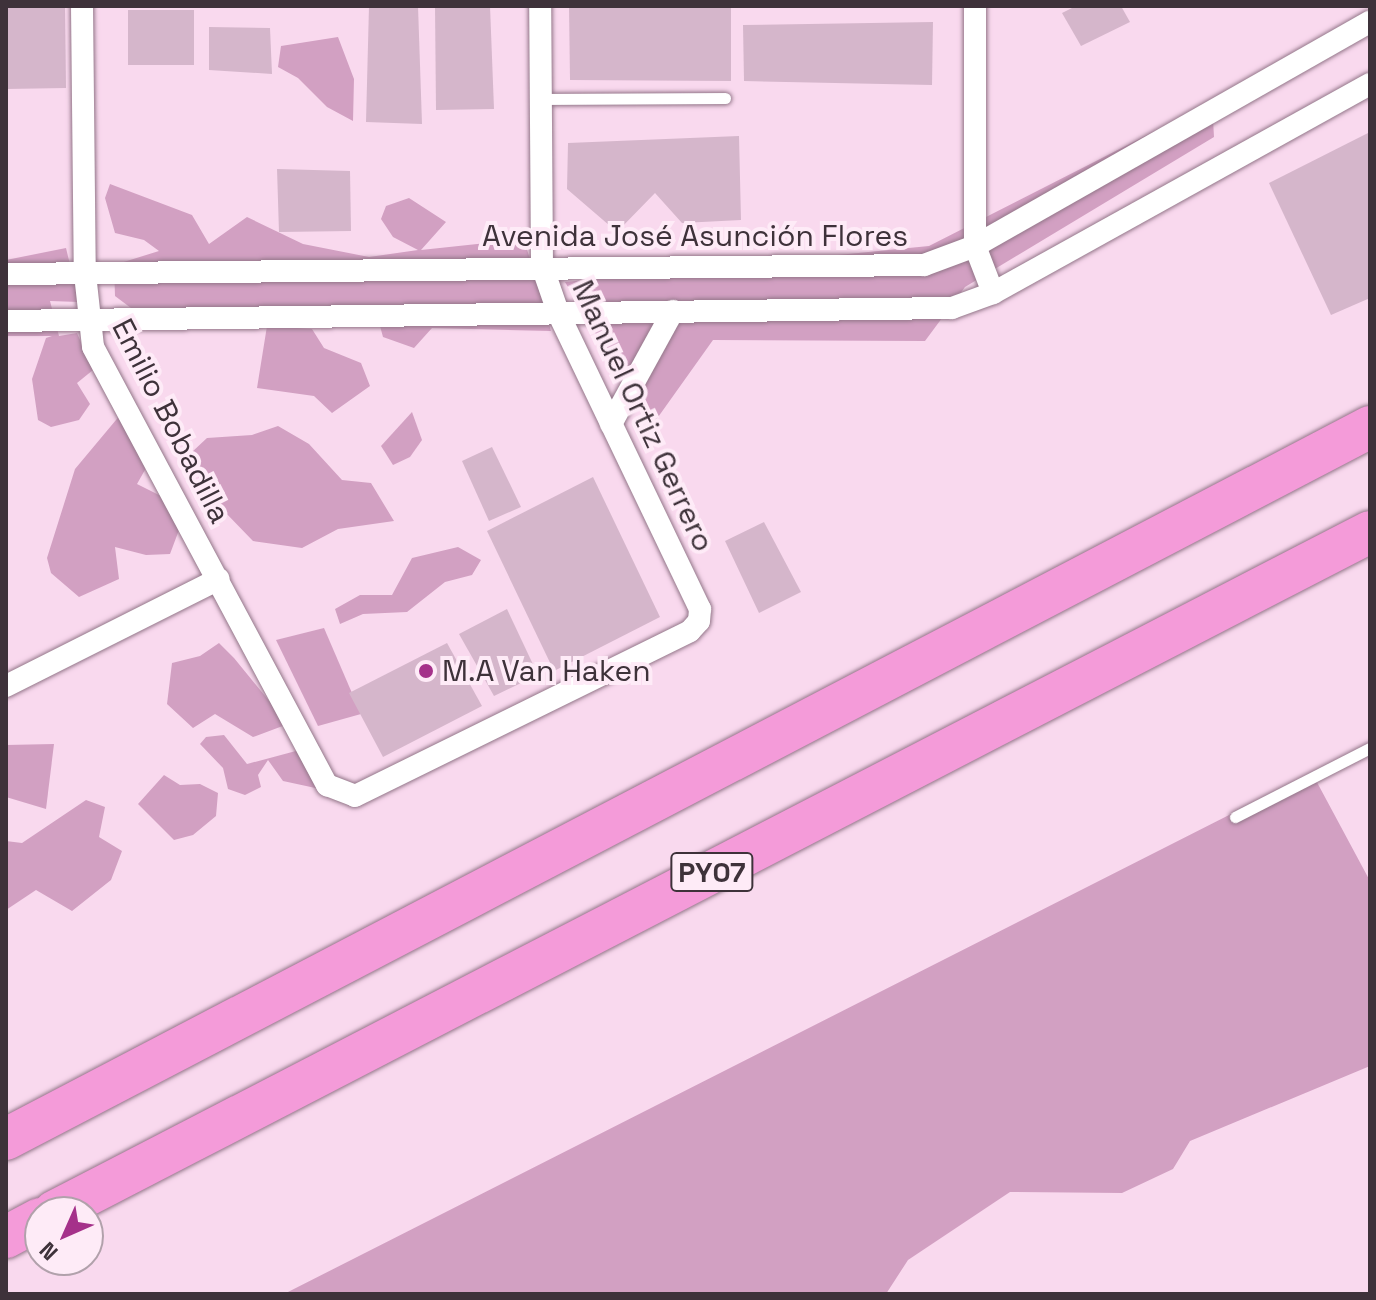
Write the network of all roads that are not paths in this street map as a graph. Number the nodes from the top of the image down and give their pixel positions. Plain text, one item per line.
1 (82, 6) edge
2 (540, 6) edge
3 (975, 6) edge
4 (1370, 22) edge
5 (1370, 84) edge
6 (725, 98) dead end
7 (542, 99) junction
8 (975, 246) junction
9 (542, 266) junction
10 (6, 274) edge
11 (85, 274) junction
12 (993, 293) junction
13 (673, 311) junction
14 (558, 312) junction
15 (87, 320) junction
16 (6, 321) edge
17 (611, 424) junction
18 (1370, 427) edge
19 (1370, 532) edge
20 (219, 579) junction
21 (6, 686) edge
22 (1370, 748) edge
23 (327, 785) joint
24 (1235, 817) dead end
25 (6, 1139) edge
26 (85, 1196) edge
27 (24, 1227) edge
28 (6, 1237) edge

1 - 11 street, Emilio Bobadilla
2 - 7 street, Manuel Ortiz Gerrero
3 - 8 street
4 - 8 street, Avenida José Asunción Flores
5 - 12 street
6 - 7 lane
7 - 9 street, Manuel Ortiz Gerrero
8 - 9 street, Avenida José Asunción Flores
8 - 12 street
9 - 11 street, Avenida José Asunción Flores
9 - 14 street, Manuel Ortiz Gerrero
10 - 11 street, Avenida José Asunción Flores
11 - 15 street, Emilio Bobadilla
12 - 13 street
13 - 14 street
13 - 17 street
14 - 15 street
14 - 17 street, Manuel Ortiz Gerrero
15 - 16 street
15 - 20 street, Emilio Bobadilla
17 - 23 street, Manuel Ortiz Gerrero
18 - 25 highway
19 - 26 highway, PY07
20 - 21 street
20 - 23 street, Emilio Bobadilla
22 - 24 lane
27 - 28 highway

